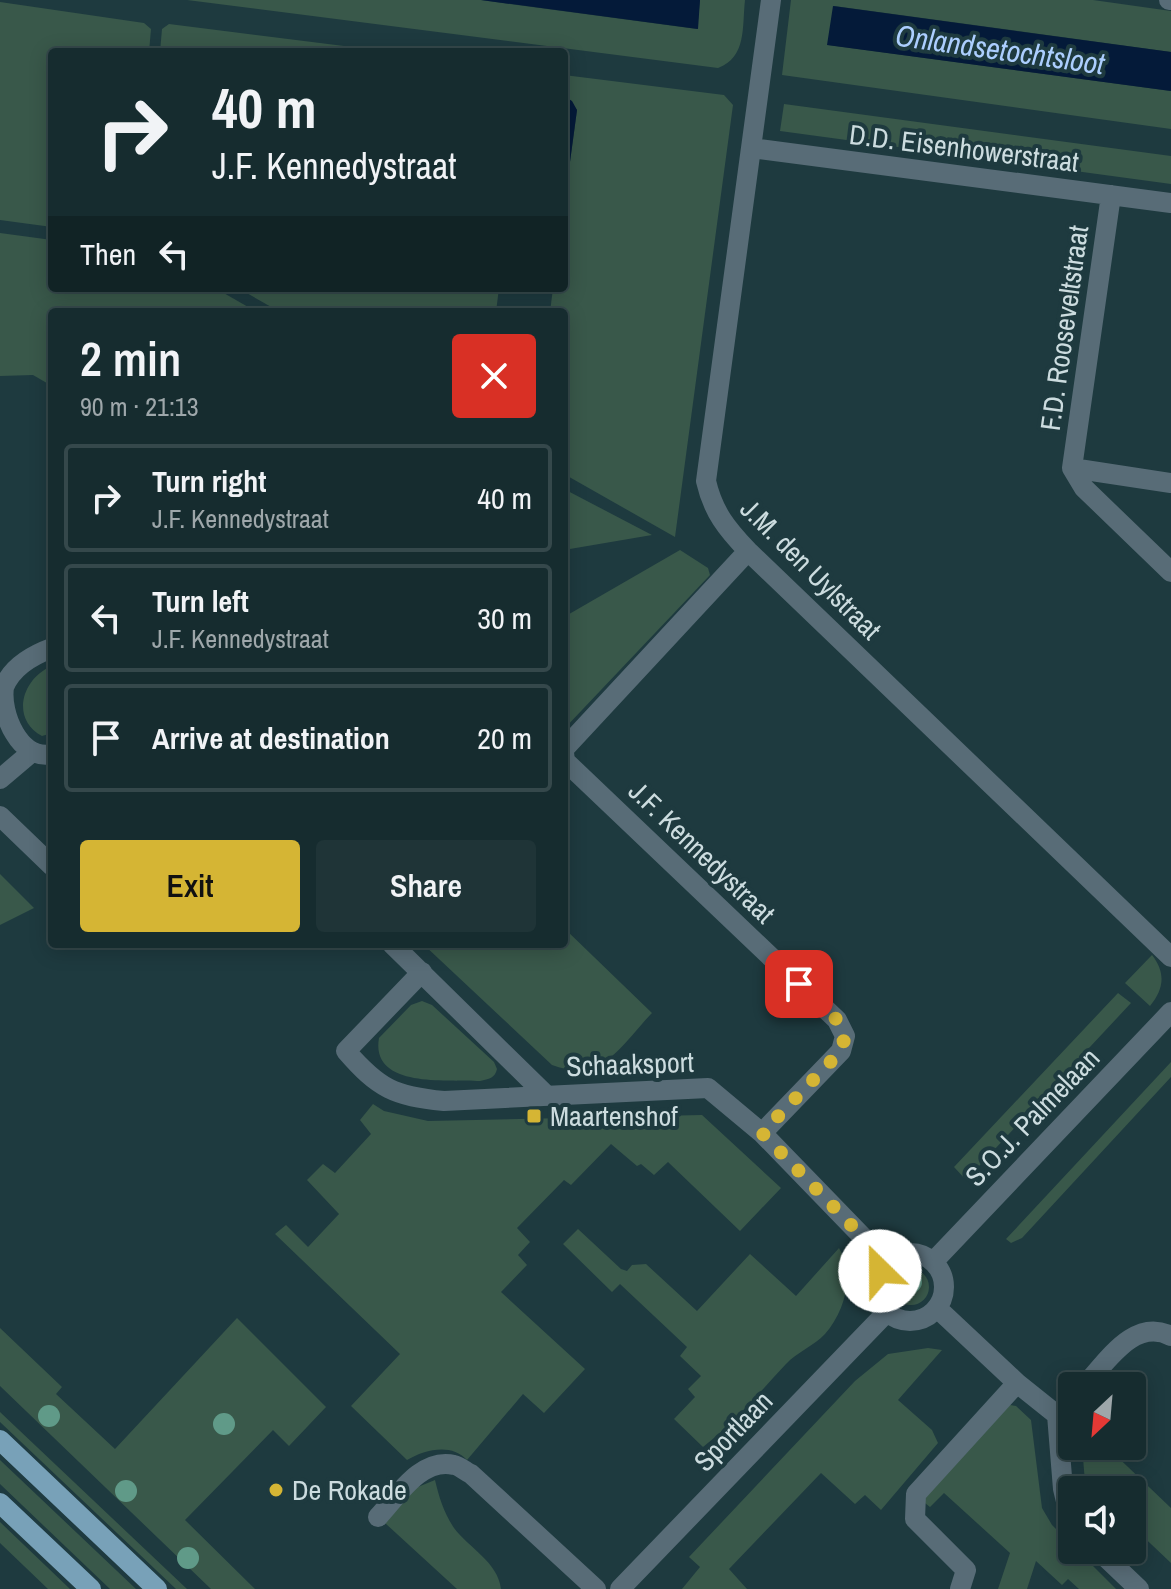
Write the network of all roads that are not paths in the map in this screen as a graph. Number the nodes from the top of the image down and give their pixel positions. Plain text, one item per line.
1 (771, 0) edge
2 (751, 148) junction
3 (1111, 195) junction
4 (1171, 203) edge
5 (1072, 468) junction
6 (1171, 483) edge
7 (748, 551) junction
8 (1171, 572) edge
9 (48, 649) edge
10 (568, 747) edge
11 (42, 753) edge
12 (568, 764) edge
13 (0, 779) edge
14 (0, 816) edge
15 (48, 862) edge
16 (396, 948) edge
17 (1171, 957) edge
18 (422, 972) junction
19 (1171, 1012) edge
20 (545, 1094) junction
21 (762, 1133) junction
22 (887, 1262) junction
23 (933, 1262) junction
24 (937, 1308) junction
25 (887, 1312) junction
26 (1171, 1336) edge
27 (1097, 1372) edge
28 (1017, 1383) junction
29 (1057, 1415) joint
30 (0, 1440) edge
31 (1062, 1476) edge
32 (0, 1503) edge
33 (378, 1517) dead end
34 (1113, 1564) edge
35 (91, 1589) edge
36 (157, 1589) edge
37 (596, 1589) edge
38 (620, 1589) edge
39 (960, 1589) edge
40 (1139, 1589) edge

1 - 2 street, J.M. den Uylstraat
2 - 3 street, D.D. Eisenhowerstraat
2 - 7 street, J.M. den Uylstraat
3 - 4 street, D.D. Eisenhowerstraat
3 - 5 street, F.D. Rooseveltstraat
5 - 6 street, F.D. Rooseveltstraat
5 - 8 street, F.D. Rooseveltstraat
7 - 10 street, J.F. Kennedystraat
7 - 17 street, J.M. den Uylstraat
9 - 11 street
11 - 13 street
12 - 21 street, J.F. Kennedystraat
14 - 15 street
16 - 18 street, Schaaksport
18 - 20 street, Schaaksport
18 - 20 street, Schaaksport
19 - 23 street, S.O.J. Palmelaan
20 - 21 street, Schaaksport
21 - 22 street, Schaaksport
22 - 23 street
22 - 25 street
23 - 24 street
24 - 25 street
24 - 28 street
25 - 38 street, Sportlaan
26 - 27 street
28 - 29 street
28 - 39 street
29 - 31 street
30 - 36 main road
32 - 35 main road
33 - 37 street
34 - 40 street

